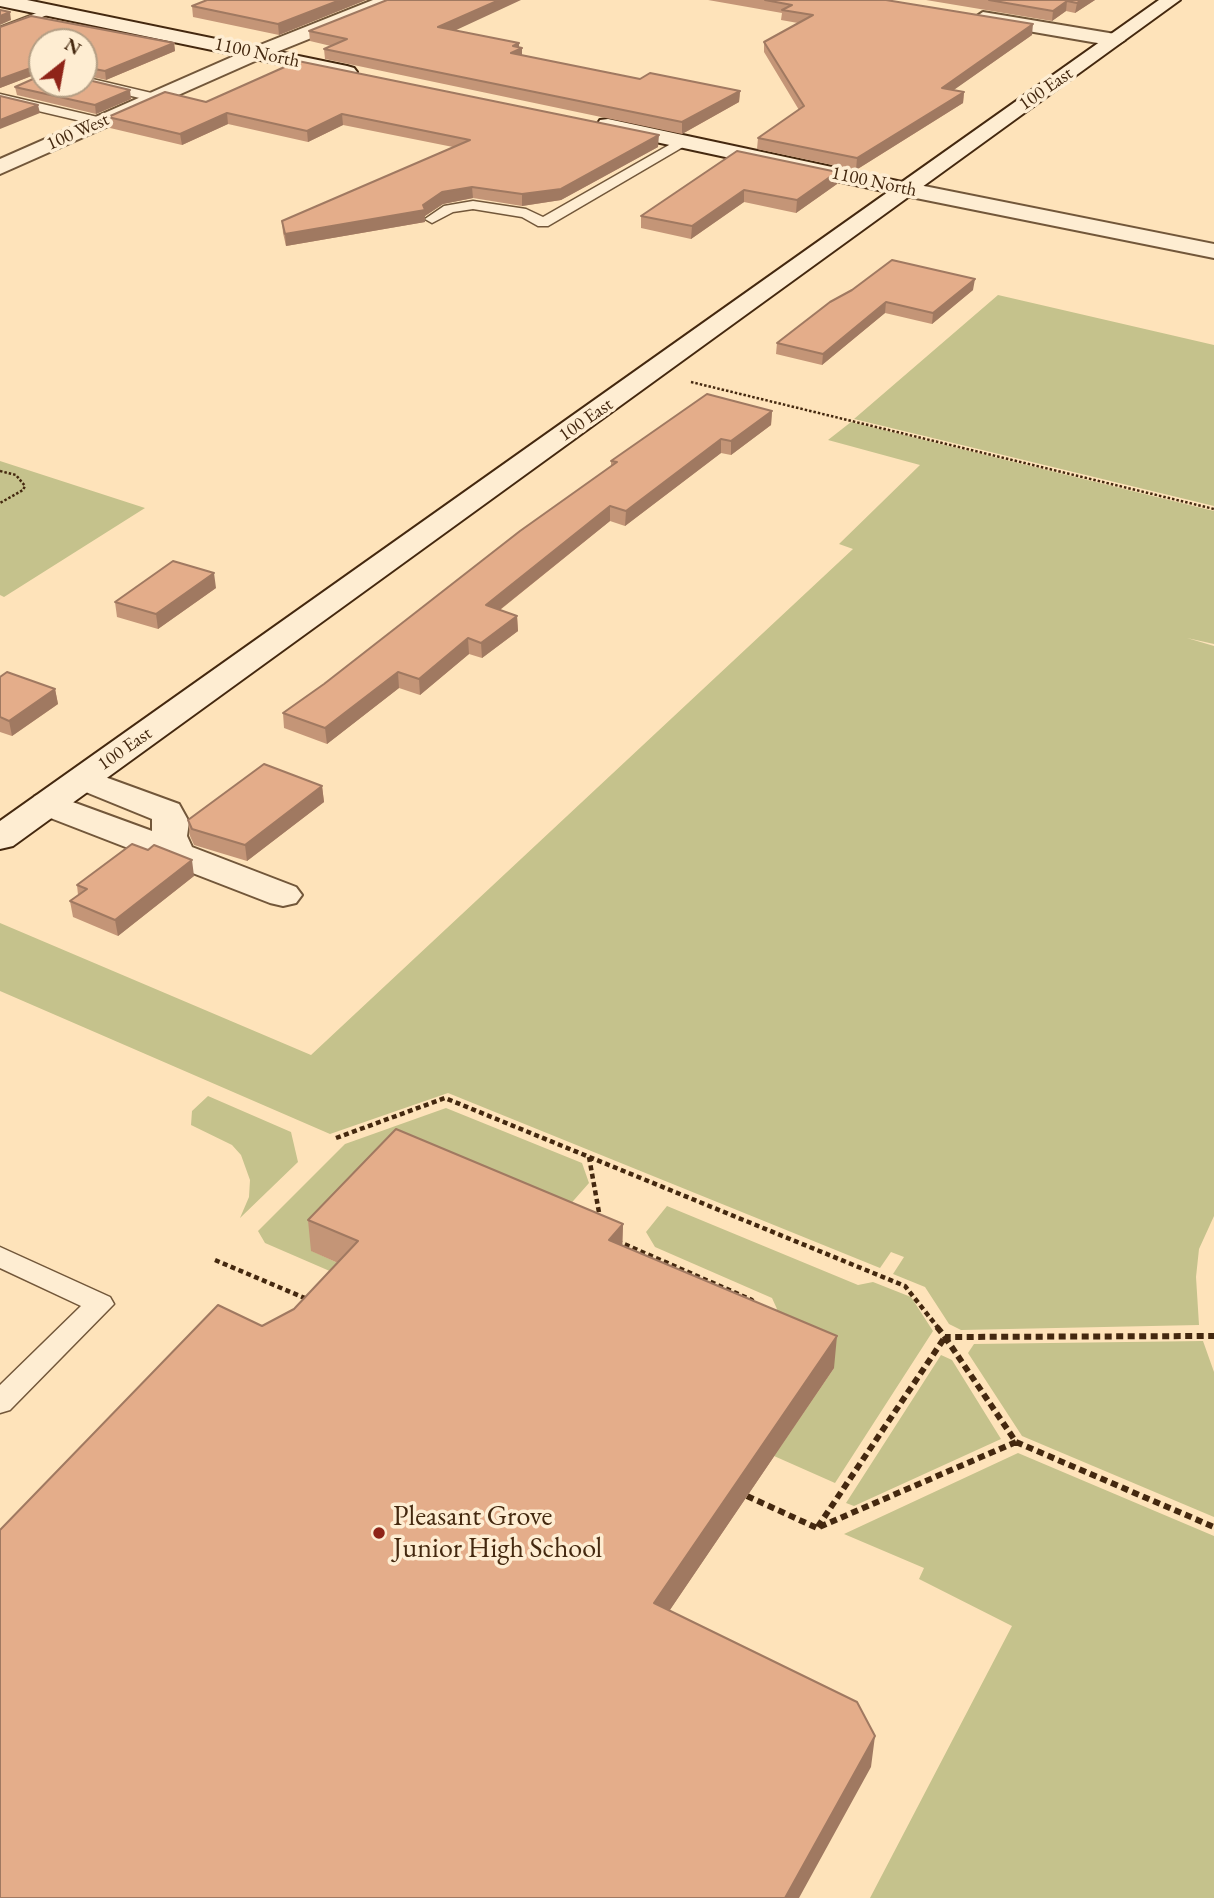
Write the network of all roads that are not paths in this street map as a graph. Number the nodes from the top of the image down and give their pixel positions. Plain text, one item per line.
1 (0, 0) edge
2 (389, 0) edge
3 (1171, 0) edge
4 (51, 11) junction
5 (969, 16) edge
6 (0, 31) edge
7 (1115, 40) junction
8 (257, 53) junction
9 (363, 75) edge
10 (98, 84) edge
11 (21, 86) edge
12 (0, 97) edge
13 (156, 98) junction
14 (587, 121) edge
15 (102, 122) junction
16 (683, 141) junction
17 (0, 167) edge
18 (904, 189) junction
19 (432, 219) edge
20 (1214, 251) edge
21 (83, 779) junction
22 (48, 804) junction
23 (0, 838) edge
24 (176, 853) junction
25 (283, 895) dead end
26 (0, 1257) edge
27 (0, 1402) edge

1 - 4 main road, 1100 North
2 - 8 main road, 100 West
3 - 7 main road, 100 East
4 - 6 lane
4 - 8 main road, 1100 North
5 - 7 main road
7 - 18 main road, 100 East
8 - 9 main road, 1100 North
8 - 13 main road, 100 West
10 - 13 lane
11 - 12 lane
12 - 15 lane
13 - 15 main road, 100 West
14 - 16 main road, 1100 North
15 - 17 main road, 100 West
16 - 18 main road, 1100 North
16 - 19 lane
18 - 20 main road, 1100 North
18 - 21 main road, 100 East
21 - 22 main road, 100 East
21 - 24 main road
22 - 23 main road, 100 East
22 - 24 main road
24 - 25 main road
26 - 27 lane

